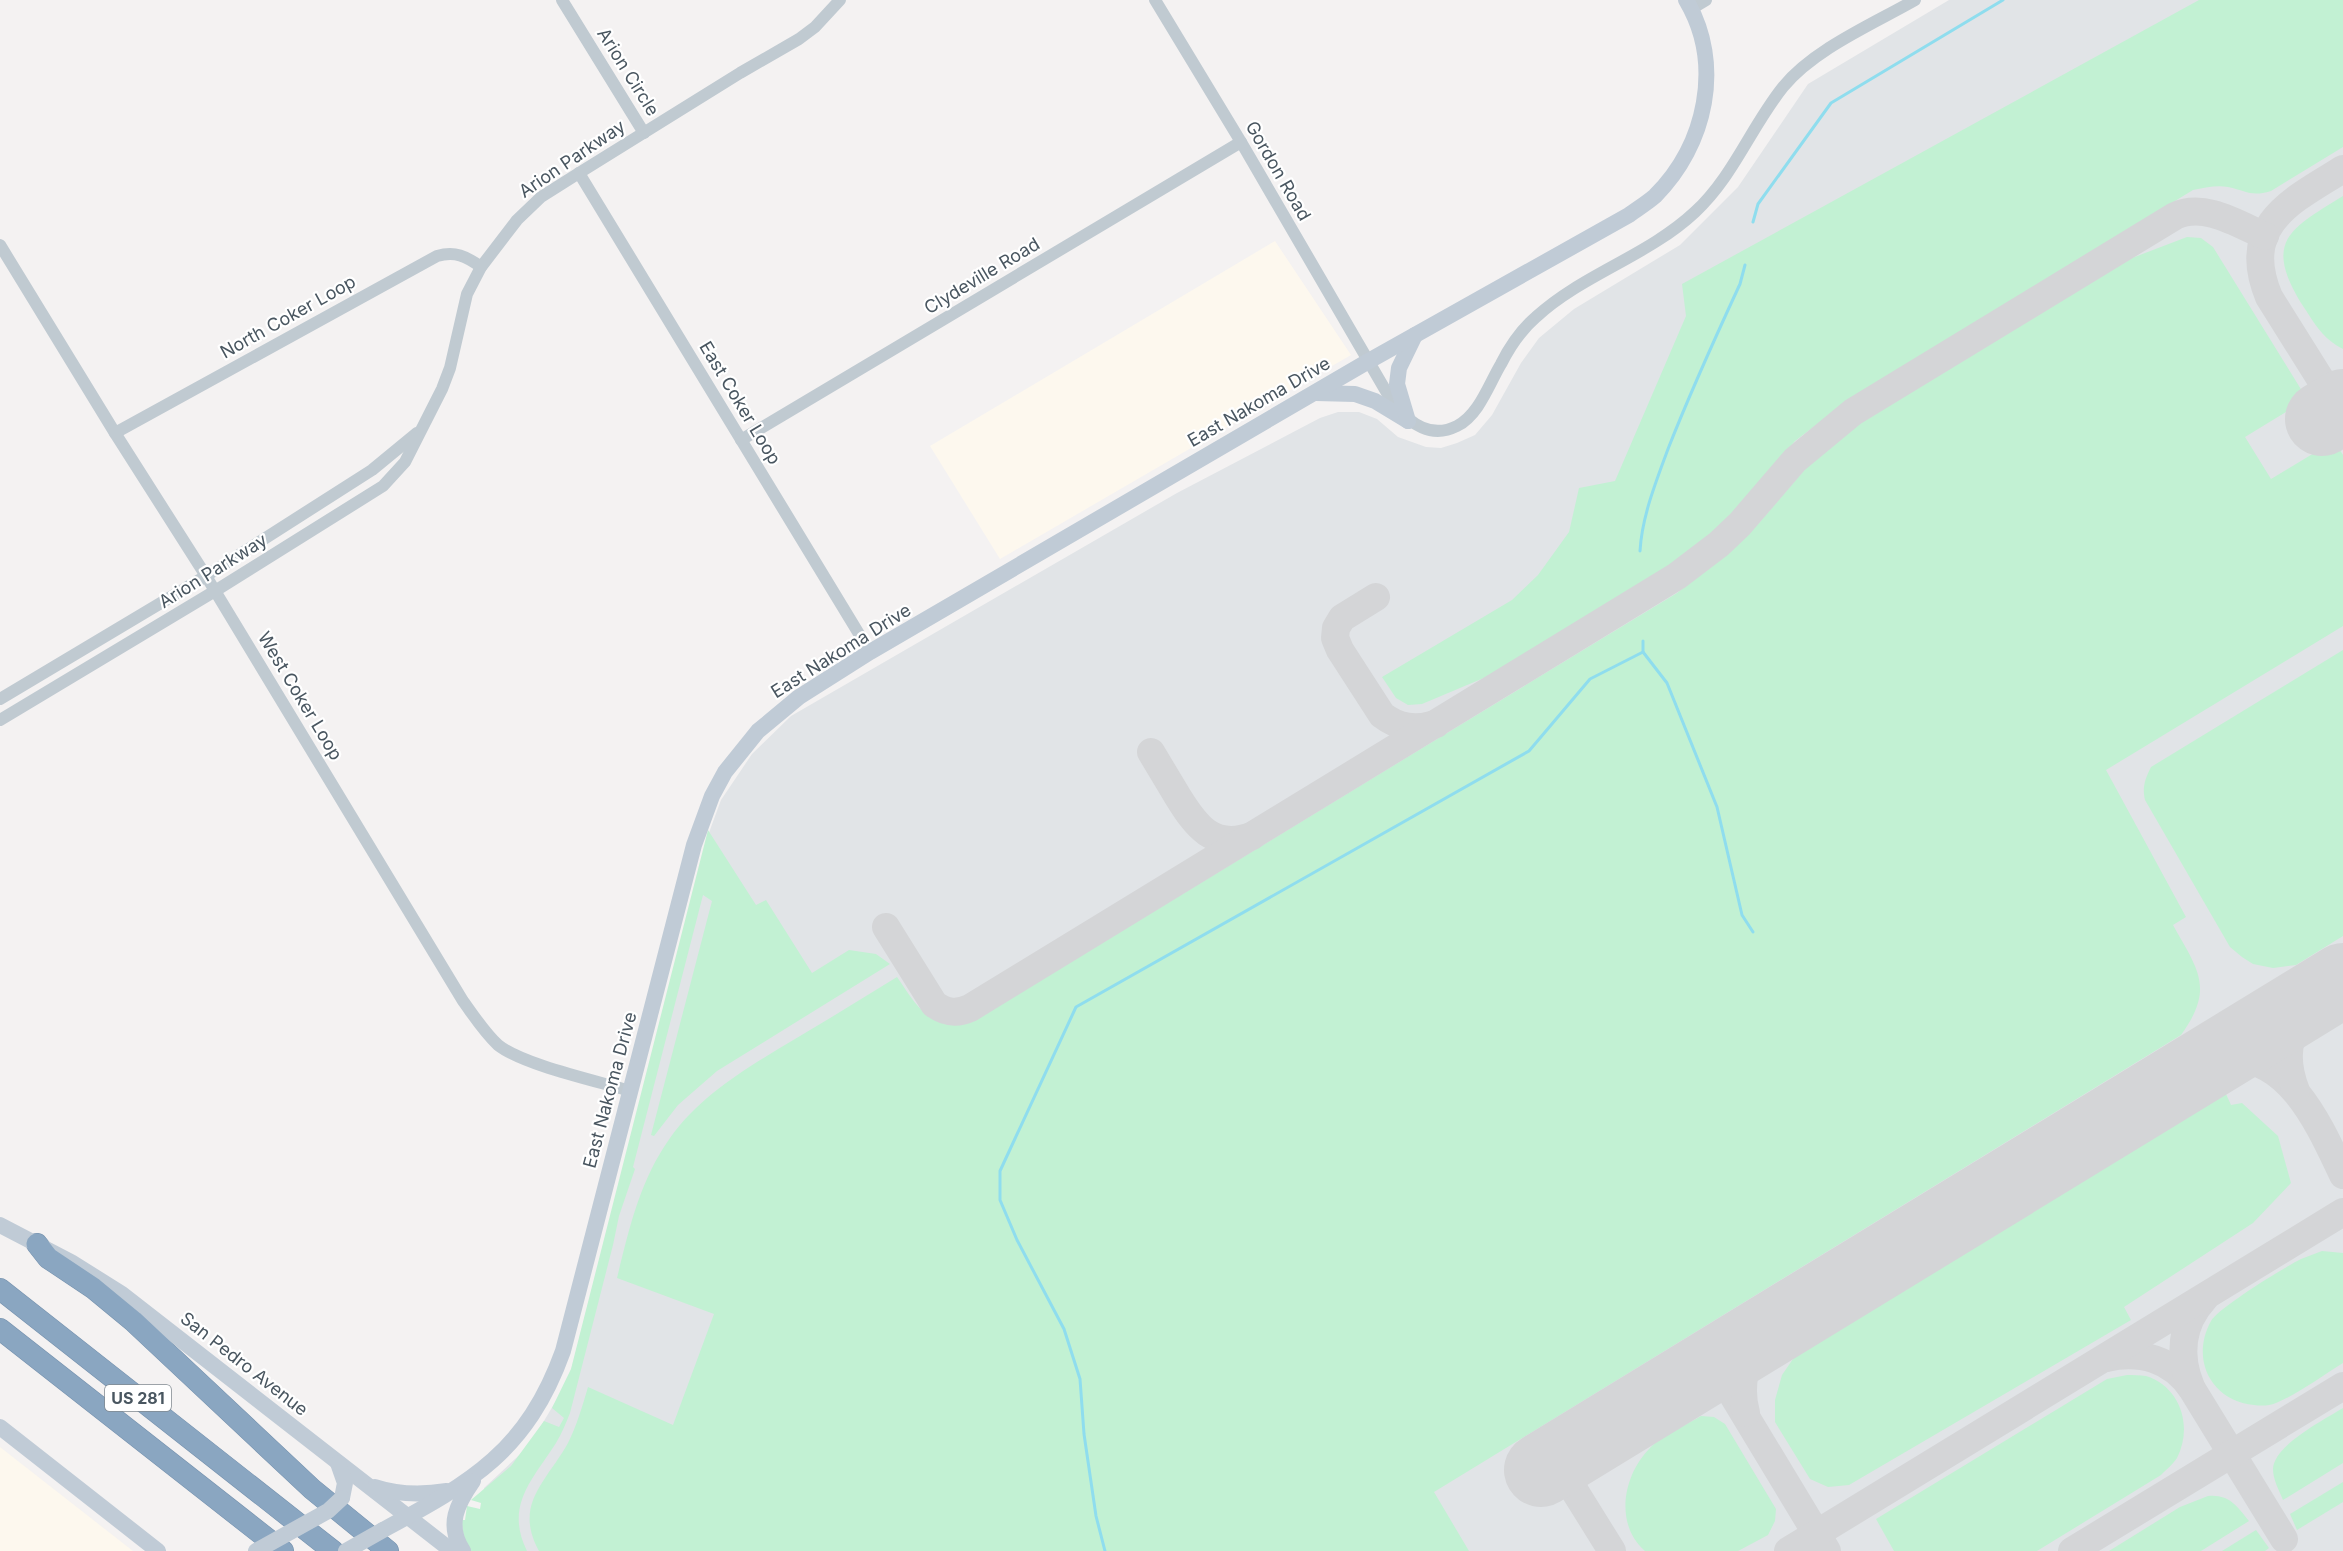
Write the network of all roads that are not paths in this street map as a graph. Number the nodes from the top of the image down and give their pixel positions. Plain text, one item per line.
1 (562, 0) edge
2 (840, 0) edge
3 (1155, 0) edge
4 (1706, 0) edge
5 (1915, 0) edge
6 (1688, 4) edge
7 (644, 133) junction
8 (1241, 142) junction
9 (579, 173) junction
10 (0, 245) edge
11 (481, 267) junction
12 (1415, 335) junction
13 (1367, 362) junction
14 (1315, 393) junction
15 (1408, 421) junction
16 (423, 428) junction
17 (115, 433) junction
18 (741, 440) junction
19 (206, 576) junction
20 (215, 591) junction
21 (870, 652) junction
22 (0, 699) edge
23 (1, 717) edge
24 (630, 1091) junction
25 (0, 1225) edge
26 (37, 1244) junction
27 (0, 1289) edge
28 (0, 1329) edge
29 (0, 1427) edge
30 (338, 1463) junction
31 (479, 1473) junction
32 (364, 1483) junction
33 (454, 1490) junction
34 (408, 1516) junction
35 (158, 1551) edge
36 (256, 1551) edge
37 (283, 1551) edge
38 (333, 1551) edge
39 (346, 1551) edge
40 (388, 1551) edge
41 (452, 1551) edge
42 (463, 1551) edge

1 - 7 street, Arion Circle
2 - 7 street, Arion Parkway
3 - 8 street, Gordon Road
4 - 6 street
5 - 15 street
6 - 12 main road, East Nakoma Drive
7 - 9 street, Arion Parkway
8 - 13 street, Gordon Road
8 - 18 street, Clydeville Road
9 - 11 street, Arion Parkway
9 - 18 street, East Coker Loop
10 - 17 street, West Coker Loop
11 - 16 street, Arion Parkway
11 - 17 street, North Coker Loop
12 - 13 main road, East Nakoma Drive
12 - 15 main road
13 - 14 main road, East Nakoma Drive
13 - 15 street, Gordon Road
14 - 15 main road
14 - 21 main road, East Nakoma Drive
16 - 19 street, Arion Parkway
16 - 20 street, Arion Parkway
17 - 19 street, West Coker Loop
18 - 21 street, East Coker Loop
19 - 20 street, West Coker Loop
19 - 22 street, Arion Parkway
20 - 23 street, Arion Parkway
20 - 24 street, West Coker Loop
21 - 24 main road, East Nakoma Drive
24 - 31 main road, East Nakoma Drive
25 - 26 main road, San Pedro Avenue
26 - 30 main road, San Pedro Avenue
26 - 40 highway
27 - 38 highway, US 281
28 - 37 highway, US 281
29 - 35 main road
30 - 32 main road, San Pedro Avenue
30 - 36 main road, bridge
31 - 33 main road, East Nakoma Drive
31 - 42 main road
32 - 33 main road
32 - 34 main road, San Pedro Avenue
33 - 34 main road, East Nakoma Drive
34 - 39 main road, East Nakoma Drive, bridge
34 - 41 main road, San Pedro Avenue

